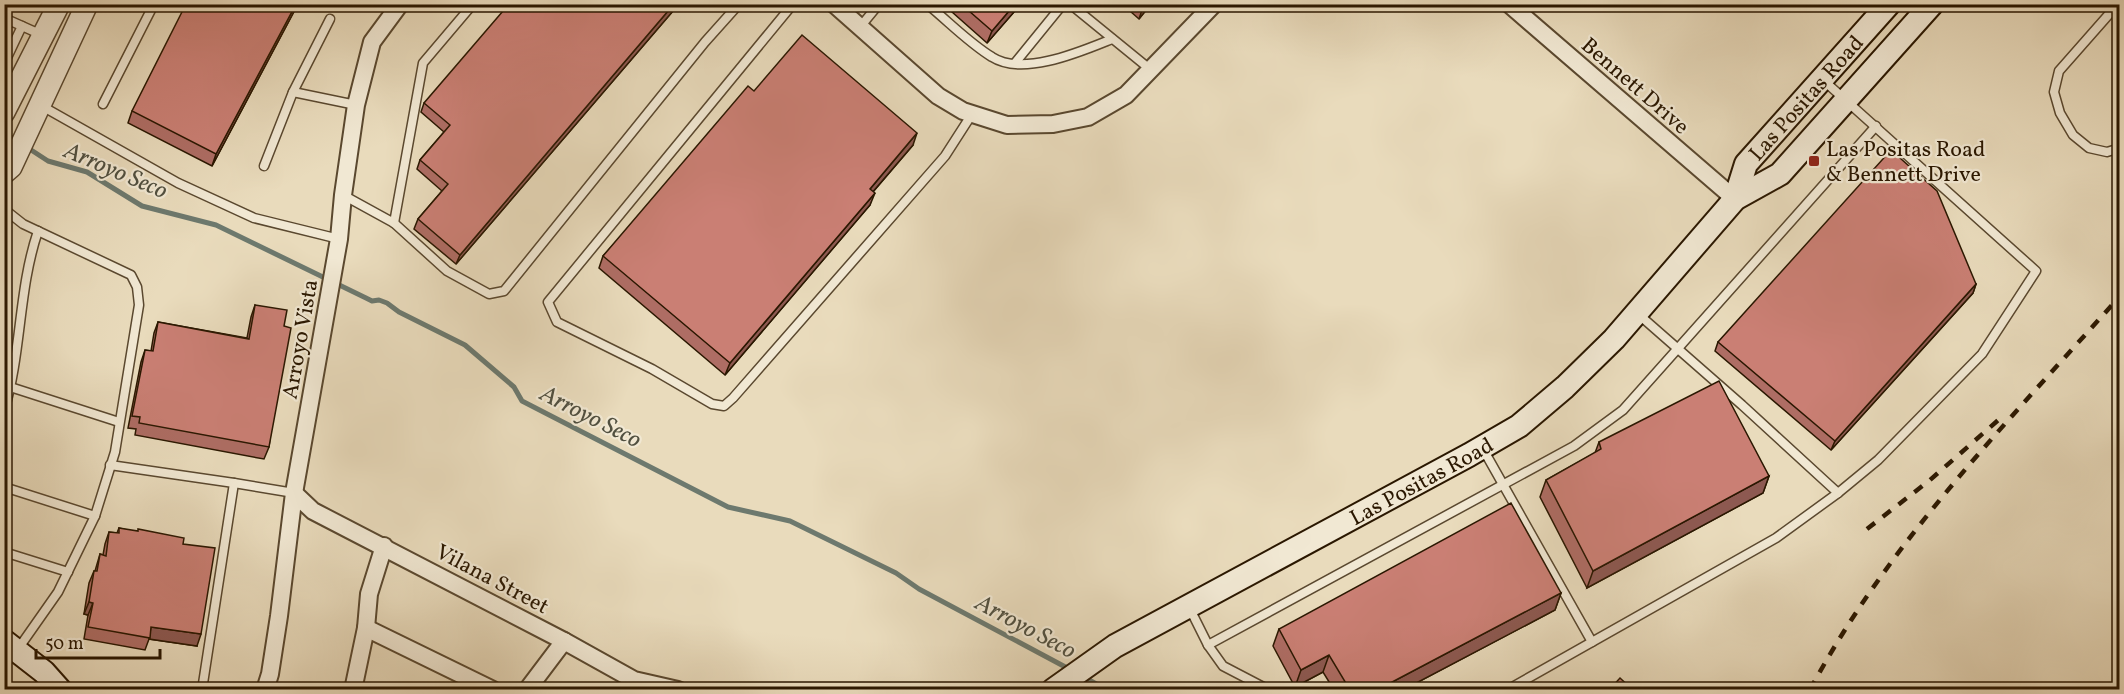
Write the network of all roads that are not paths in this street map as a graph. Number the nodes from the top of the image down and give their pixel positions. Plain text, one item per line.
1 (59, 4) edge
2 (87, 4) edge
3 (154, 4) edge
4 (400, 4) edge
5 (473, 4) edge
6 (739, 4) edge
7 (794, 4) edge
8 (834, 4) edge
9 (879, 4) edge
10 (927, 4) edge
11 (1063, 4) edge
12 (1070, 4) edge
13 (1214, 4) edge
14 (1509, 4) edge
15 (1889, 4) edge
16 (1932, 4) edge
17 (2118, 4) edge
18 (4, 18) edge
19 (330, 19) dead end
20 (22, 26) junction
21 (860, 27) junction
22 (43, 35) junction
23 (1112, 39) junction
24 (1015, 63) junction
25 (4, 64) edge
26 (1150, 70) junction
27 (1822, 79) junction
28 (293, 92) junction
29 (1846, 100) junction
30 (103, 104) dead end
31 (356, 105) junction
32 (7, 107) edge
33 (38, 108) junction
34 (972, 114) junction
35 (1876, 126) junction
36 (2120, 148) edge
37 (264, 166) dead end
38 (8, 170) edge
39 (343, 195) junction
40 (1735, 199) junction
41 (4, 209) edge
42 (394, 224) junction
43 (38, 231) junction
44 (339, 239) junction
45 (1636, 313) junction
46 (1677, 350) junction
47 (8, 386) edge
48 (4, 411) edge
49 (119, 422) junction
50 (1483, 447) junction
51 (111, 465) junction
52 (234, 483) junction
53 (1505, 484) junction
54 (4, 487) edge
55 (294, 493) junction
56 (1838, 493) junction
57 (95, 516) junction
58 (384, 546) junction
59 (4, 552) edge
60 (68, 572) junction
61 (1189, 606) junction
62 (366, 628) junction
63 (564, 641) junction
64 (1592, 642) junction
65 (1208, 645) junction
66 (11, 646) edge
67 (630, 685) edge
68 (60, 690) edge
69 (202, 690) edge
70 (265, 690) edge
71 (353, 690) edge
72 (493, 690) edge
73 (527, 690) edge
74 (678, 690) edge
75 (1053, 690) edge
76 (1269, 690) edge
77 (1507, 690) edge

1 - 22 street
2 - 33 street
3 - 30 lane
4 - 31 street, Arroyo Vista
5 - 42 lane
6 - 42 lane
7 - 34 lane
8 - 21 street
9 - 21 lane
10 - 24 lane
11 - 24 lane
12 - 23 lane
13 - 26 street
14 - 40 street, Bennett Drive
15 - 27 main road, Las Positas Road
16 - 29 main road, Las Positas Road
17 - 36 lane
18 - 20 lane
19 - 28 lane
20 - 22 lane
20 - 25 lane
21 - 34 street
22 - 32 street
23 - 24 lane
23 - 26 lane
26 - 34 street
27 - 29 lane
27 - 40 main road, Las Positas Road
28 - 31 lane
28 - 37 lane
29 - 35 lane
29 - 40 main road, Las Positas Road
31 - 39 street, Arroyo Vista
33 - 38 street
33 - 44 lane
35 - 46 lane
35 - 56 lane
39 - 42 lane
39 - 44 street, Arroyo Vista
40 - 45 main road, Las Positas Road
41 - 43 lane
43 - 47 lane
43 - 49 lane
44 - 55 street, Arroyo Vista
45 - 46 lane
45 - 50 main road, Las Positas Road
46 - 53 lane
46 - 56 lane
47 - 48 lane
47 - 49 lane
49 - 51 lane
50 - 53 lane
50 - 61 main road, Las Positas Road
51 - 52 lane
51 - 57 lane
52 - 55 lane
52 - 69 lane
53 - 64 lane
53 - 65 lane
54 - 57 lane
55 - 58 street, Vilana Street
55 - 70 street, Arroyo Vista
56 - 64 lane
57 - 60 lane
58 - 62 street
58 - 63 street, Vilana Street
59 - 60 lane
60 - 66 lane
61 - 65 lane
61 - 75 main road, Las Positas Road
62 - 71 street
62 - 72 street
63 - 67 street, Vilana Street
63 - 73 street
64 - 77 lane
65 - 76 lane
66 - 68 main road
67 - 74 street, Vilana Street

